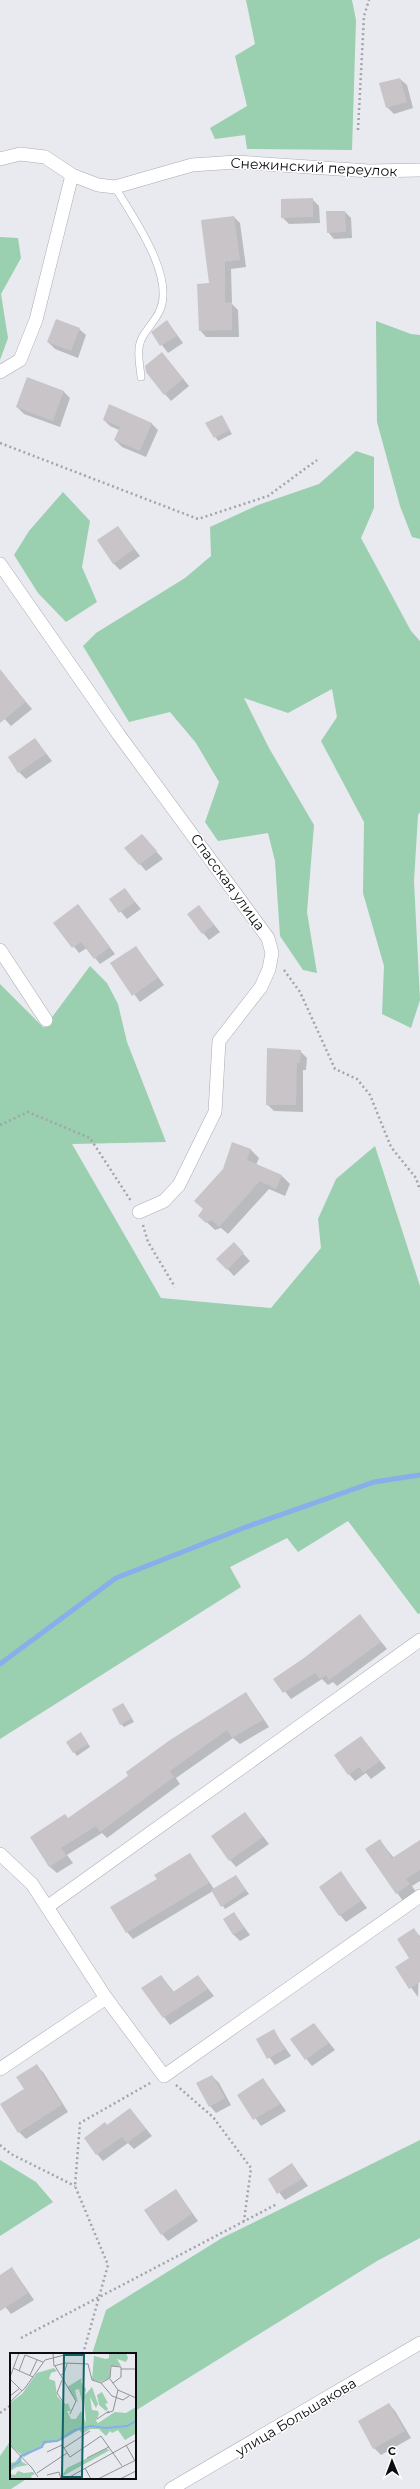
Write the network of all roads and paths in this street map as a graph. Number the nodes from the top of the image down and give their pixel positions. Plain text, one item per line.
1 (369, 0) edge
2 (358, 130) dead end
3 (0, 159) edge
4 (420, 170) edge
5 (72, 175) junction
6 (115, 187) junction
7 (0, 372) edge
8 (141, 377) dead end
9 (0, 443) edge
10 (317, 460) dead end
11 (0, 564) edge
12 (0, 950) edge
13 (272, 954) junction
14 (46, 1020) dead end
15 (0, 1125) edge
16 (420, 1190) edge
17 (139, 1212) junction
18 (176, 1287) dead end
19 (420, 1640) edge
20 (0, 1854) edge
21 (420, 1896) edge
22 (47, 1907) junction
23 (106, 1998) junction
24 (0, 2069) edge
25 (164, 2076) junction
26 (0, 2145) edge
27 (75, 2186) junction
28 (277, 2204) dead end
29 (244, 2221) junction
30 (100, 2295) junction
31 (21, 2338) dead end
32 (420, 2343) edge
33 (83, 2353) edge
34 (10, 2406) edge
35 (0, 2413) edge
36 (171, 2489) edge

1 - 2 path
3 - 5 street
4 - 6 street, Снежинский переулок
5 - 6 street
5 - 7 street
6 - 8 lane
9 - 10 path
11 - 13 street, Спасская улица
12 - 14 street
13 - 16 path
13 - 17 street
15 - 17 path
17 - 18 path
19 - 22 street
20 - 22 street
21 - 25 street
22 - 23 street
23 - 24 street
23 - 25 street
25 - 27 path
25 - 29 path
26 - 27 path
27 - 30 path
28 - 29 path
29 - 30 path
30 - 31 path
30 - 33 path
32 - 36 street, улица Большакова
34 - 35 path

